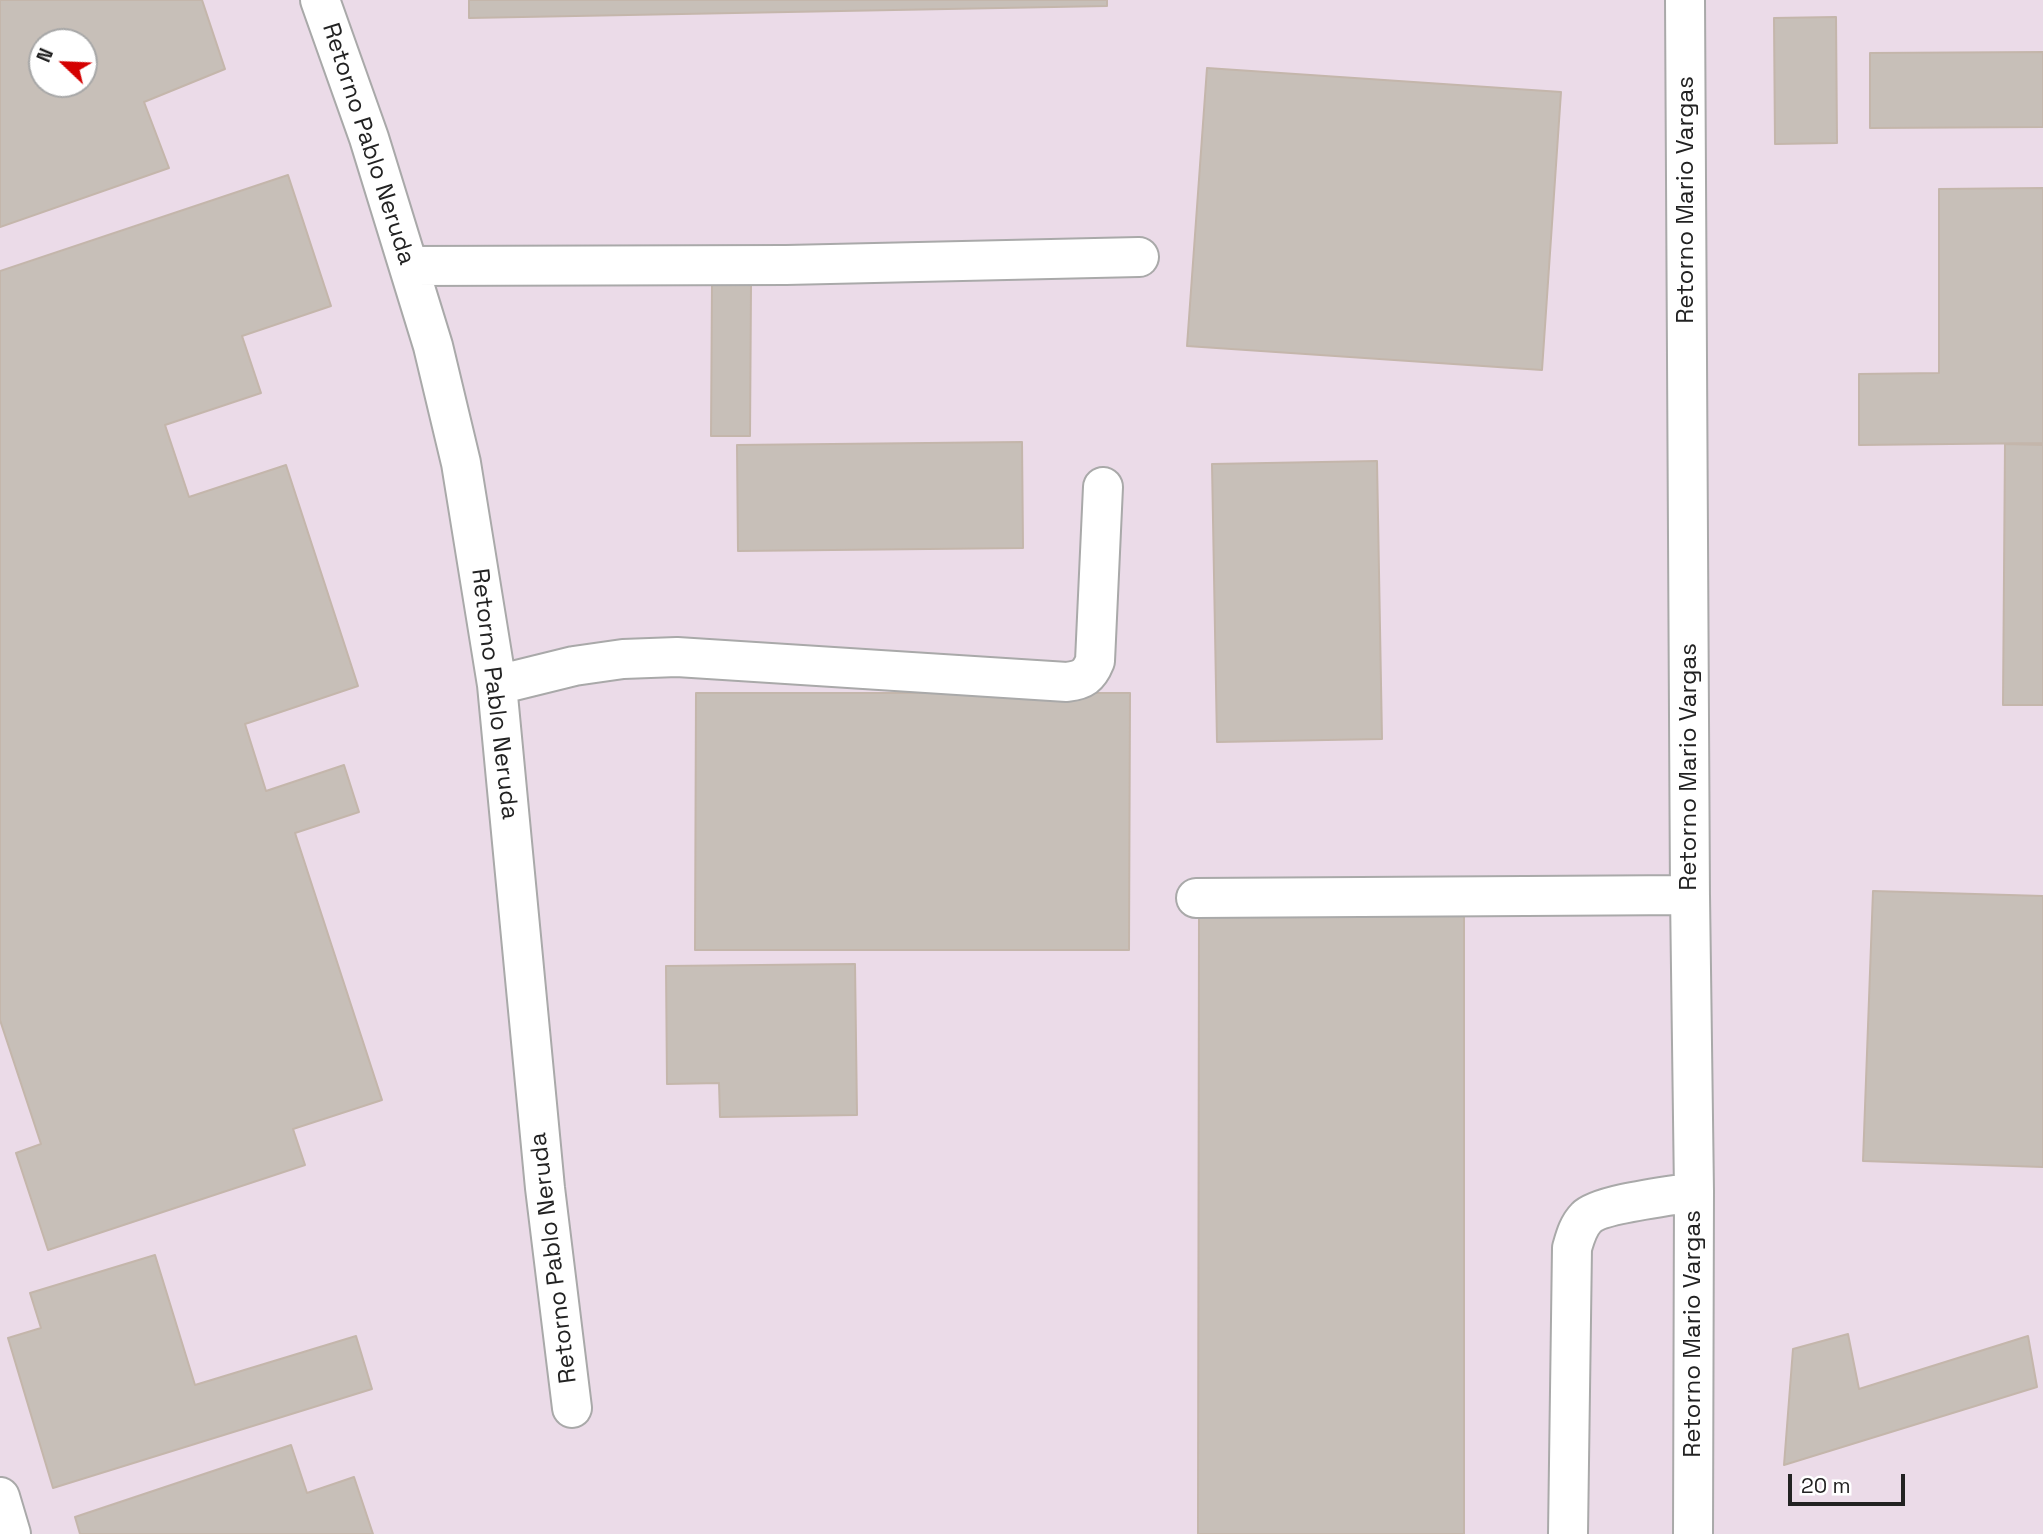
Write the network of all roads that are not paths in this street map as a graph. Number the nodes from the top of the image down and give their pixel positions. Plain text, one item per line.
1 (320, 0) edge
2 (1685, 0) edge
3 (1139, 257) dead end
4 (409, 266) junction
5 (1103, 487) dead end
6 (497, 685) junction
7 (1689, 895) junction
8 (1196, 898) dead end
9 (1694, 1192) junction
10 (572, 1408) dead end
11 (0, 1497) edge
12 (11, 1534) edge
13 (1568, 1534) edge
14 (1693, 1534) edge

1 - 4 lane, Retorno Pablo Neruda
2 - 7 lane, Retorno Mario Vargas
3 - 4 lane
4 - 6 lane, Retorno Pablo Neruda
5 - 6 lane
6 - 10 lane, Retorno Pablo Neruda
7 - 8 lane
7 - 9 lane, Retorno Mario Vargas
9 - 13 lane
9 - 14 lane, Retorno Mario Vargas
11 - 12 lane

